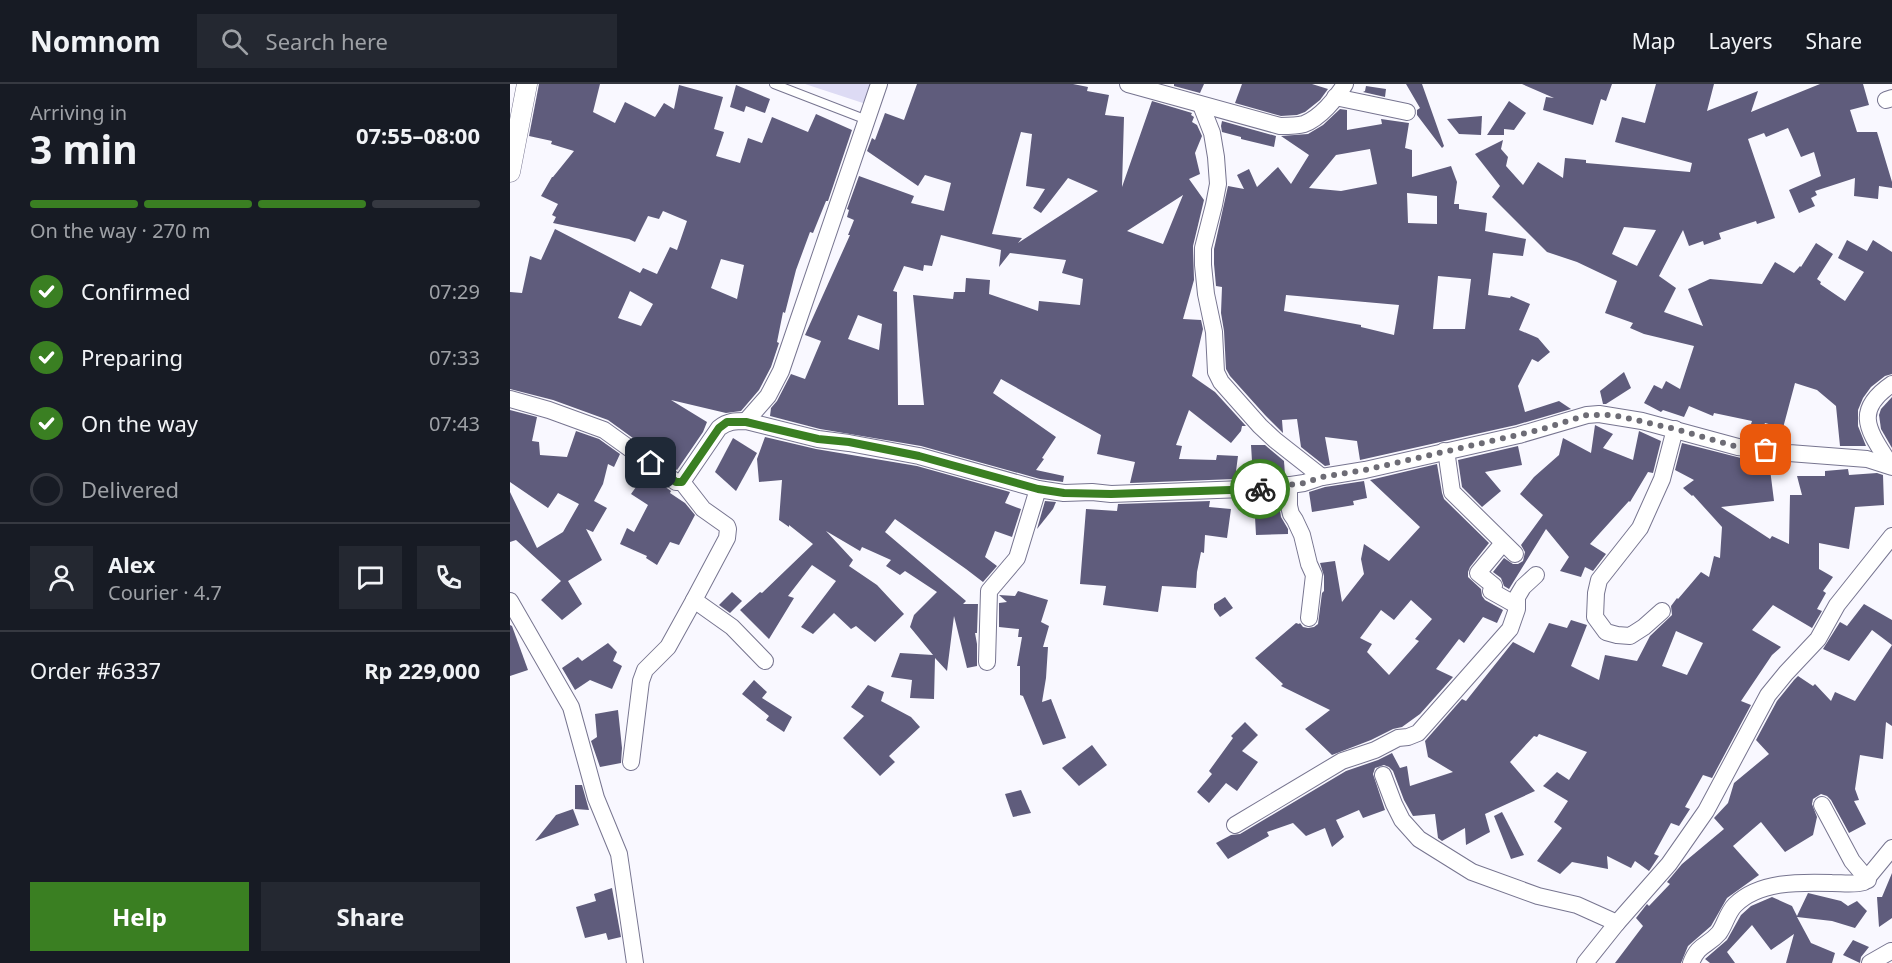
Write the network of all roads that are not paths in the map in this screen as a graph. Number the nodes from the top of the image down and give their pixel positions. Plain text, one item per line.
1 (527, 84) edge
2 (774, 84) edge
3 (879, 84) edge
4 (1128, 84) edge
5 (1340, 90) edge
6 (1201, 105) junction
7 (1407, 112) dead end
8 (868, 120) junction
9 (510, 172) edge
10 (1892, 384) edge
11 (510, 399) edge
12 (746, 422) junction
13 (1675, 429) junction
14 (1447, 460) junction
15 (1891, 466) edge
16 (1322, 477) junction
17 (682, 482) junction
18 (1290, 485) junction
19 (1038, 489) junction
20 (1891, 541) edge
21 (1536, 575) dead end
22 (694, 600) junction
23 (510, 601) edge
24 (1516, 605) junction
25 (1662, 611) dead end
26 (1309, 618) dead end
27 (765, 661) dead end
28 (987, 662) dead end
29 (632, 762) dead end
30 (1383, 775) dead end
31 (1822, 805) dead end
32 (1235, 825) dead end
33 (1892, 848) edge
34 (1868, 880) junction
35 (1617, 923) junction
36 (1891, 951) edge
37 (1696, 960) edge
38 (635, 963) edge
39 (1585, 963) edge
40 (1870, 963) edge

1 - 9 street
2 - 8 lane
3 - 8 street
4 - 6 street
5 - 6 street
5 - 7 street
6 - 16 street
8 - 12 street
10 - 15 street
11 - 17 street
12 - 17 street
12 - 19 street
13 - 14 street
13 - 15 street
13 - 25 street
14 - 16 street
14 - 24 street
16 - 18 street
17 - 22 street
18 - 19 street
18 - 26 street
19 - 28 street
20 - 35 street
21 - 24 street
22 - 27 street
22 - 29 street
23 - 38 street
24 - 32 street
30 - 35 street
31 - 34 street
33 - 34 street
34 - 37 street
35 - 39 street
36 - 40 street

